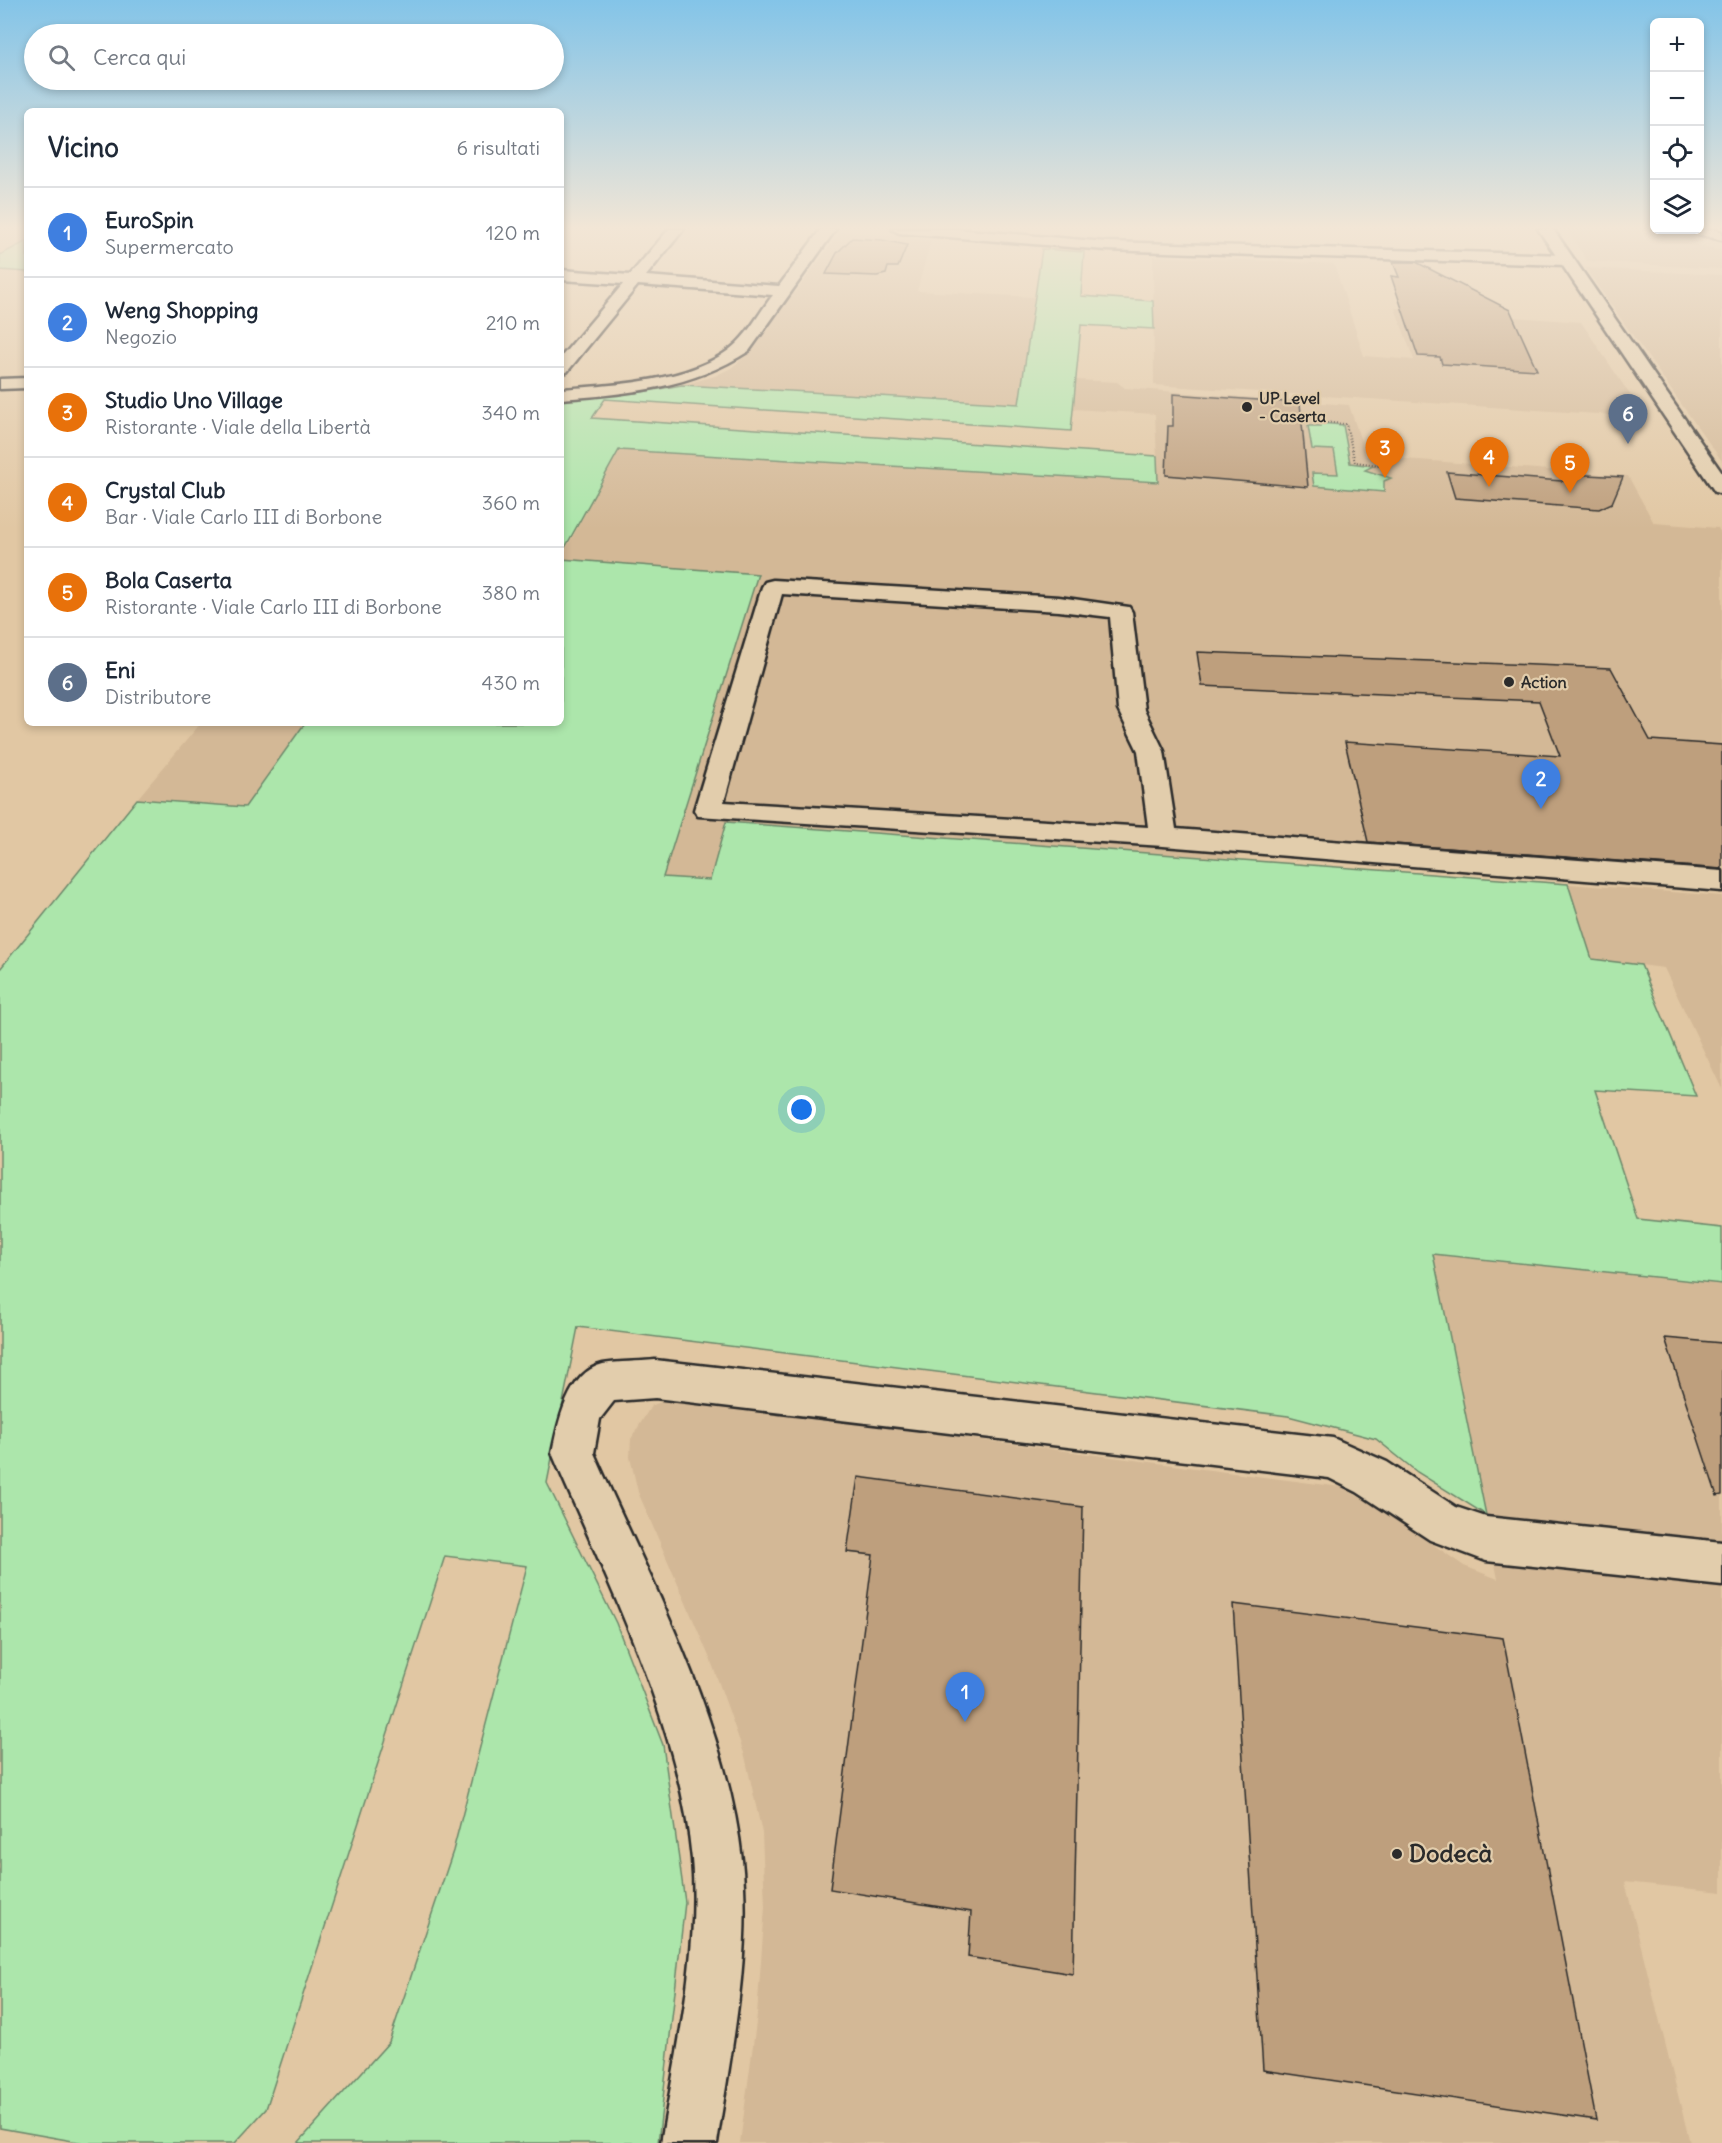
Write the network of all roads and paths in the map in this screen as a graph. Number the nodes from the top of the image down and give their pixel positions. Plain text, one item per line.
1 (594, 329) edge
2 (756, 329) edge
3 (1613, 329) edge
4 (564, 365) edge
5 (24, 383) edge
6 (0, 384) edge
7 (564, 394) edge
8 (1306, 421) dead end
9 (1387, 466) dead end
10 (1722, 488) edge
11 (1162, 837) junction
12 (1722, 881) edge
13 (1722, 1564) edge
14 (689, 2143) edge

1 - 4 main road
2 - 7 main road
3 - 10 main road
5 - 6 main road
8 - 9 path
11 - 11 main road
11 - 12 main road
13 - 14 main road

